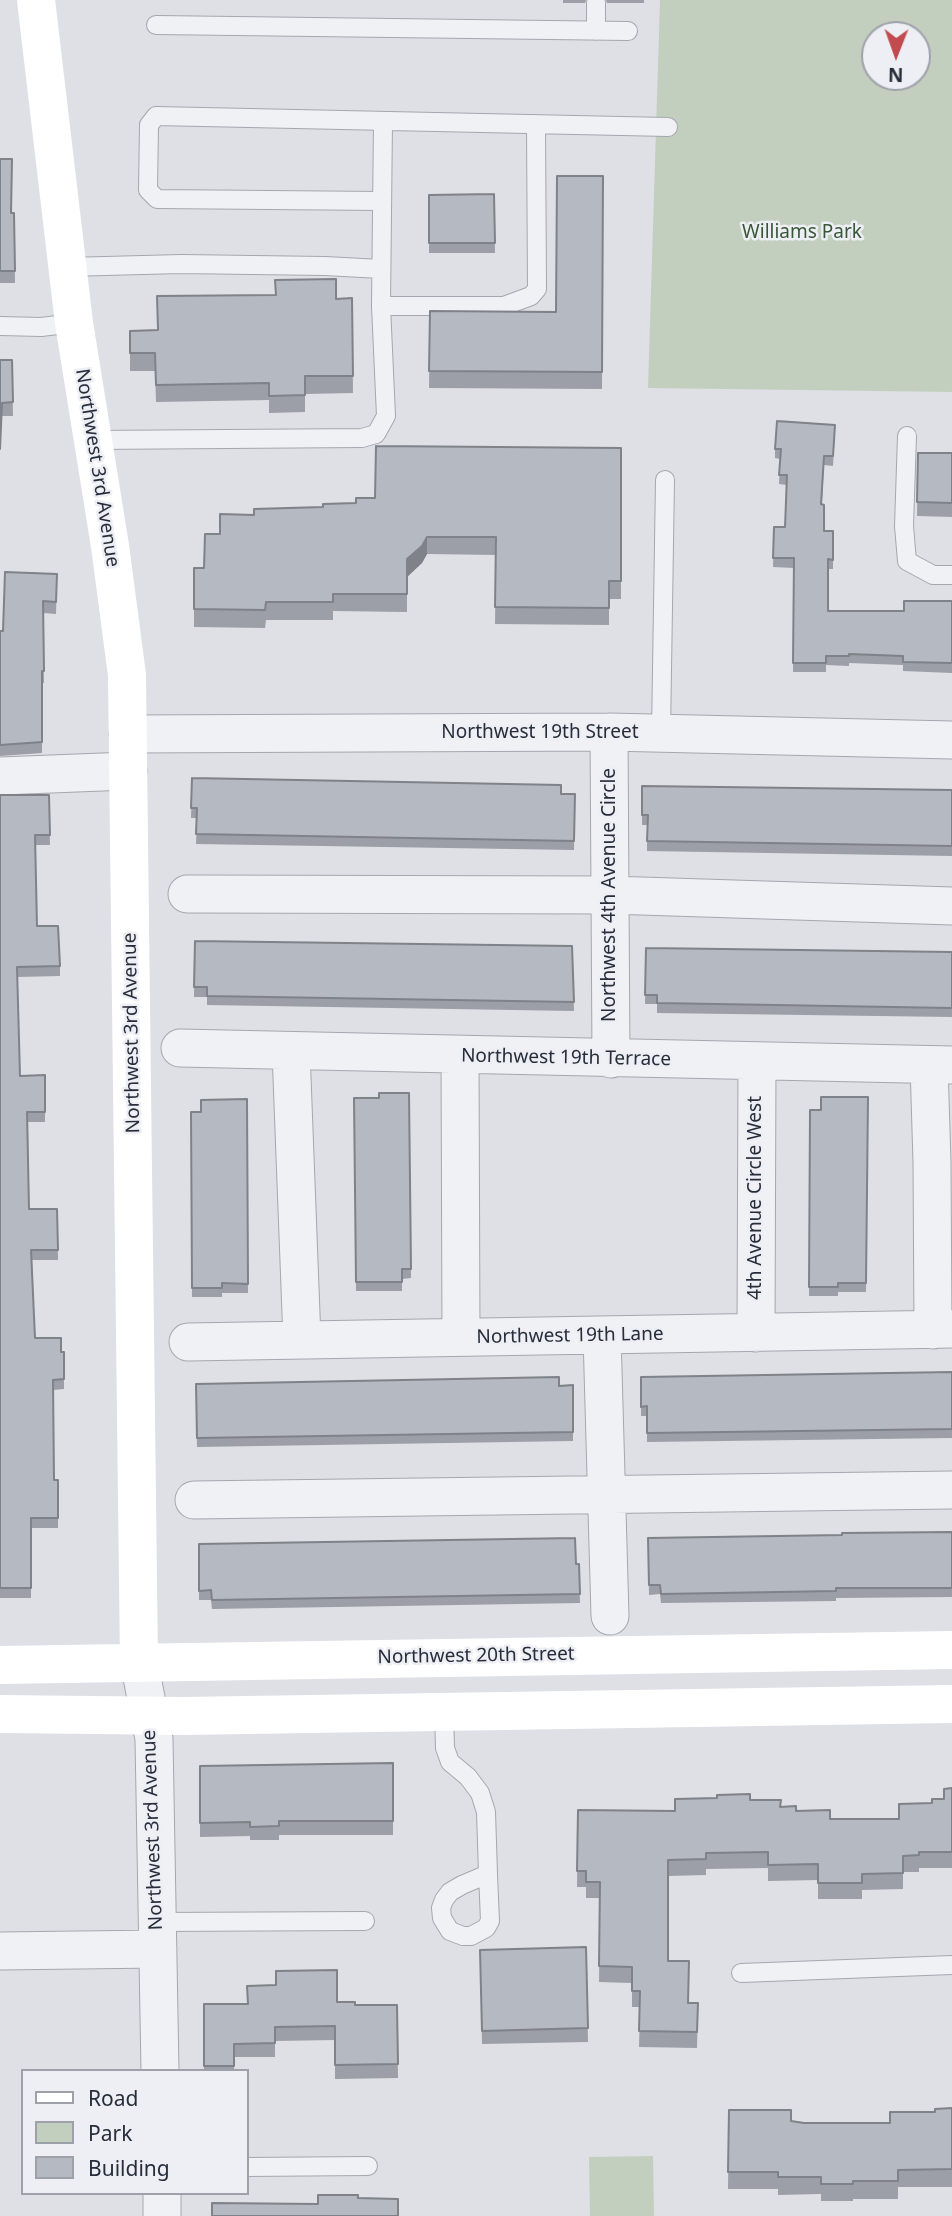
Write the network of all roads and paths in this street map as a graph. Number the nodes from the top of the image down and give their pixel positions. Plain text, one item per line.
1 (36, 0) edge
2 (596, 3) dead end
3 (156, 25) dead end
4 (596, 30) junction
5 (628, 31) dead end
6 (383, 121) junction
7 (536, 124) junction
8 (668, 127) dead end
9 (380, 201) junction
10 (67, 267) junction
11 (381, 269) junction
12 (381, 306) junction
13 (74, 323) junction
14 (0, 326) edge
15 (907, 436) dead end
16 (91, 440) junction
17 (665, 480) dead end
18 (952, 575) edge
19 (609, 732) junction
20 (661, 733) junction
21 (128, 734) junction
22 (952, 740) edge
23 (128, 771) junction
24 (0, 776) edge
25 (187, 894) dead end
26 (610, 895) junction
27 (952, 906) edge
28 (180, 1048) dead end
29 (292, 1051) junction
30 (460, 1056) junction
31 (611, 1059) junction
32 (757, 1062) junction
33 (940, 1065) edge
34 (942, 1330) edge
35 (755, 1333) junction
36 (602, 1335) junction
37 (461, 1338) junction
38 (302, 1340) junction
39 (188, 1342) dead end
40 (952, 1490) edge
41 (607, 1495) junction
42 (194, 1500) dead end
43 (610, 1616) dead end
44 (952, 1650) edge
45 (139, 1662) junction
46 (0, 1665) edge
47 (952, 1704) edge
48 (444, 1711) junction
49 (0, 1714) edge
50 (149, 1716) junction
51 (488, 1874) dead end
52 (365, 1921) dead end
53 (157, 1936) junction
54 (0, 1951) edge
55 (952, 1965) edge
56 (741, 1973) dead end
57 (160, 2069) edge
58 (368, 2166) dead end
59 (248, 2167) edge
60 (162, 2195) edge
61 (162, 2216) edge

1 - 10 main road, Northwest 3rd Avenue
2 - 4 lane
3 - 4 lane
4 - 5 lane
6 - 7 lane
6 - 9 lane
6 - 9 lane
7 - 8 lane
7 - 12 lane
9 - 11 lane
10 - 11 lane
10 - 13 main road, Northwest 3rd Avenue
11 - 12 lane
12 - 16 lane
13 - 14 lane
13 - 16 main road, Northwest 3rd Avenue
15 - 18 lane
16 - 21 main road, Northwest 3rd Avenue
17 - 20 lane
19 - 20 street, Northwest 19th Street
19 - 21 street, Northwest 19th Street
19 - 26 street, Northwest 4th Avenue Circle
20 - 22 street, Northwest 19th Street
21 - 23 main road, Northwest 3rd Avenue
23 - 24 street
23 - 45 main road, Northwest 3rd Avenue
25 - 26 street
26 - 27 street
26 - 31 street, Northwest 4th Avenue Circle
28 - 29 street, Northwest 19th Terrace
29 - 30 street, Northwest 19th Terrace
29 - 38 street
30 - 31 street, Northwest 19th Terrace
30 - 37 street
31 - 32 street, Northwest 19th Terrace
32 - 33 street, Northwest 19th Terrace
32 - 35 street, 4th Avenue Circle West
33 - 34 street
34 - 35 street, Northwest 19th Lane
35 - 36 street, Northwest 19th Lane
36 - 37 street, Northwest 19th Lane
36 - 41 street
37 - 38 street, Northwest 19th Lane
38 - 39 street, Northwest 19th Lane
40 - 41 street
41 - 42 street
41 - 43 street
44 - 45 main road, Northwest 20th Street
45 - 46 main road, Northwest 20th Street
45 - 50 street, Northwest 3rd Avenue
47 - 48 main road
48 - 50 main road
48 - 51 lane
49 - 50 main road
50 - 53 street, Northwest 3rd Avenue
52 - 53 lane
53 - 54 street
53 - 57 street, Northwest 3rd Avenue
55 - 56 lane
58 - 59 lane
60 - 61 street

